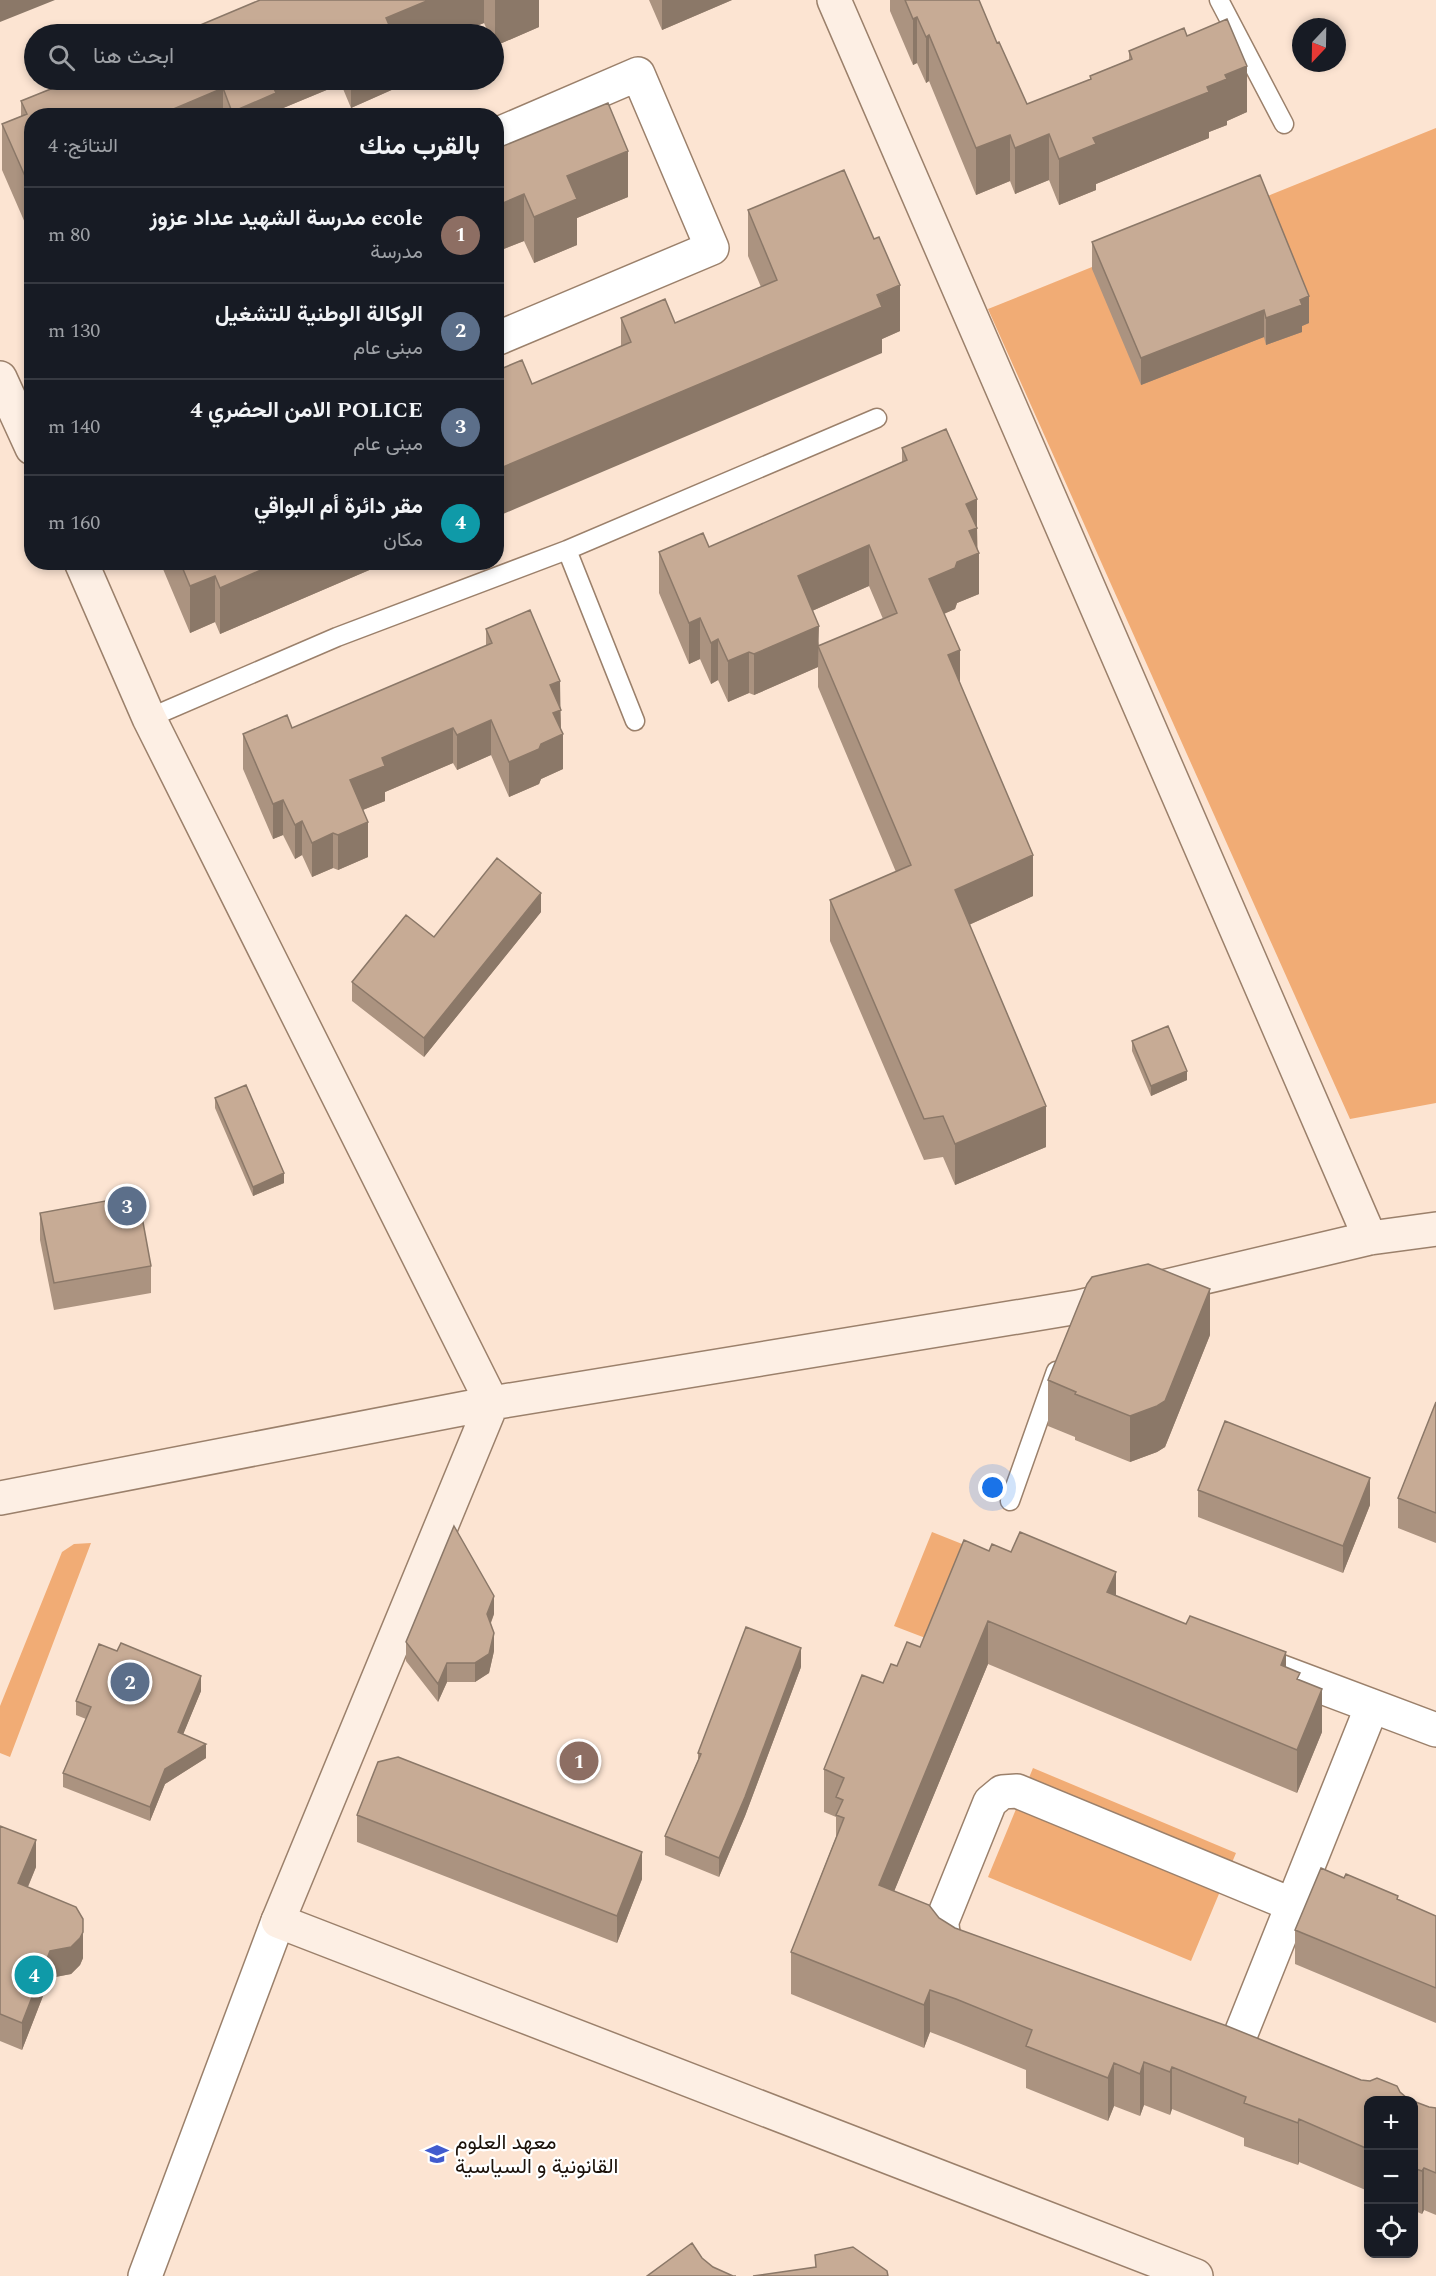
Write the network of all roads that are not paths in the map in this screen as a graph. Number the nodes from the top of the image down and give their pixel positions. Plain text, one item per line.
1 (834, 0) edge
2 (1219, 0) edge
3 (1284, 124) dead end
4 (504, 132) edge
5 (504, 336) edge
6 (0, 378) edge
7 (24, 411) edge
8 (877, 418) dead end
9 (567, 550) junction
10 (84, 570) edge
11 (149, 718) junction
12 (635, 721) dead end
13 (1436, 1229) edge
14 (1370, 1238) junction
15 (1063, 1350) edge
16 (492, 1403) junction
17 (0, 1498) edge
18 (1011, 1501) dead end
19 (1227, 1652) edge
20 (1372, 1706) junction
21 (1436, 1730) edge
22 (1293, 1905) junction
23 (278, 1921) junction
24 (994, 1965) edge
25 (1202, 2040) edge
26 (1234, 2051) junction
27 (1265, 2064) edge
28 (145, 2276) edge
29 (1196, 2276) edge

1 - 14 street
2 - 3 lane
4 - 5 street
6 - 7 street
8 - 9 lane
9 - 11 lane
9 - 12 lane
10 - 11 street
11 - 16 street
13 - 14 street
14 - 16 street
15 - 18 lane
16 - 17 street
16 - 23 street
19 - 20 street
20 - 21 street
20 - 22 street
22 - 24 street
22 - 26 street
23 - 28 street
23 - 29 street
25 - 26 street
26 - 27 street

